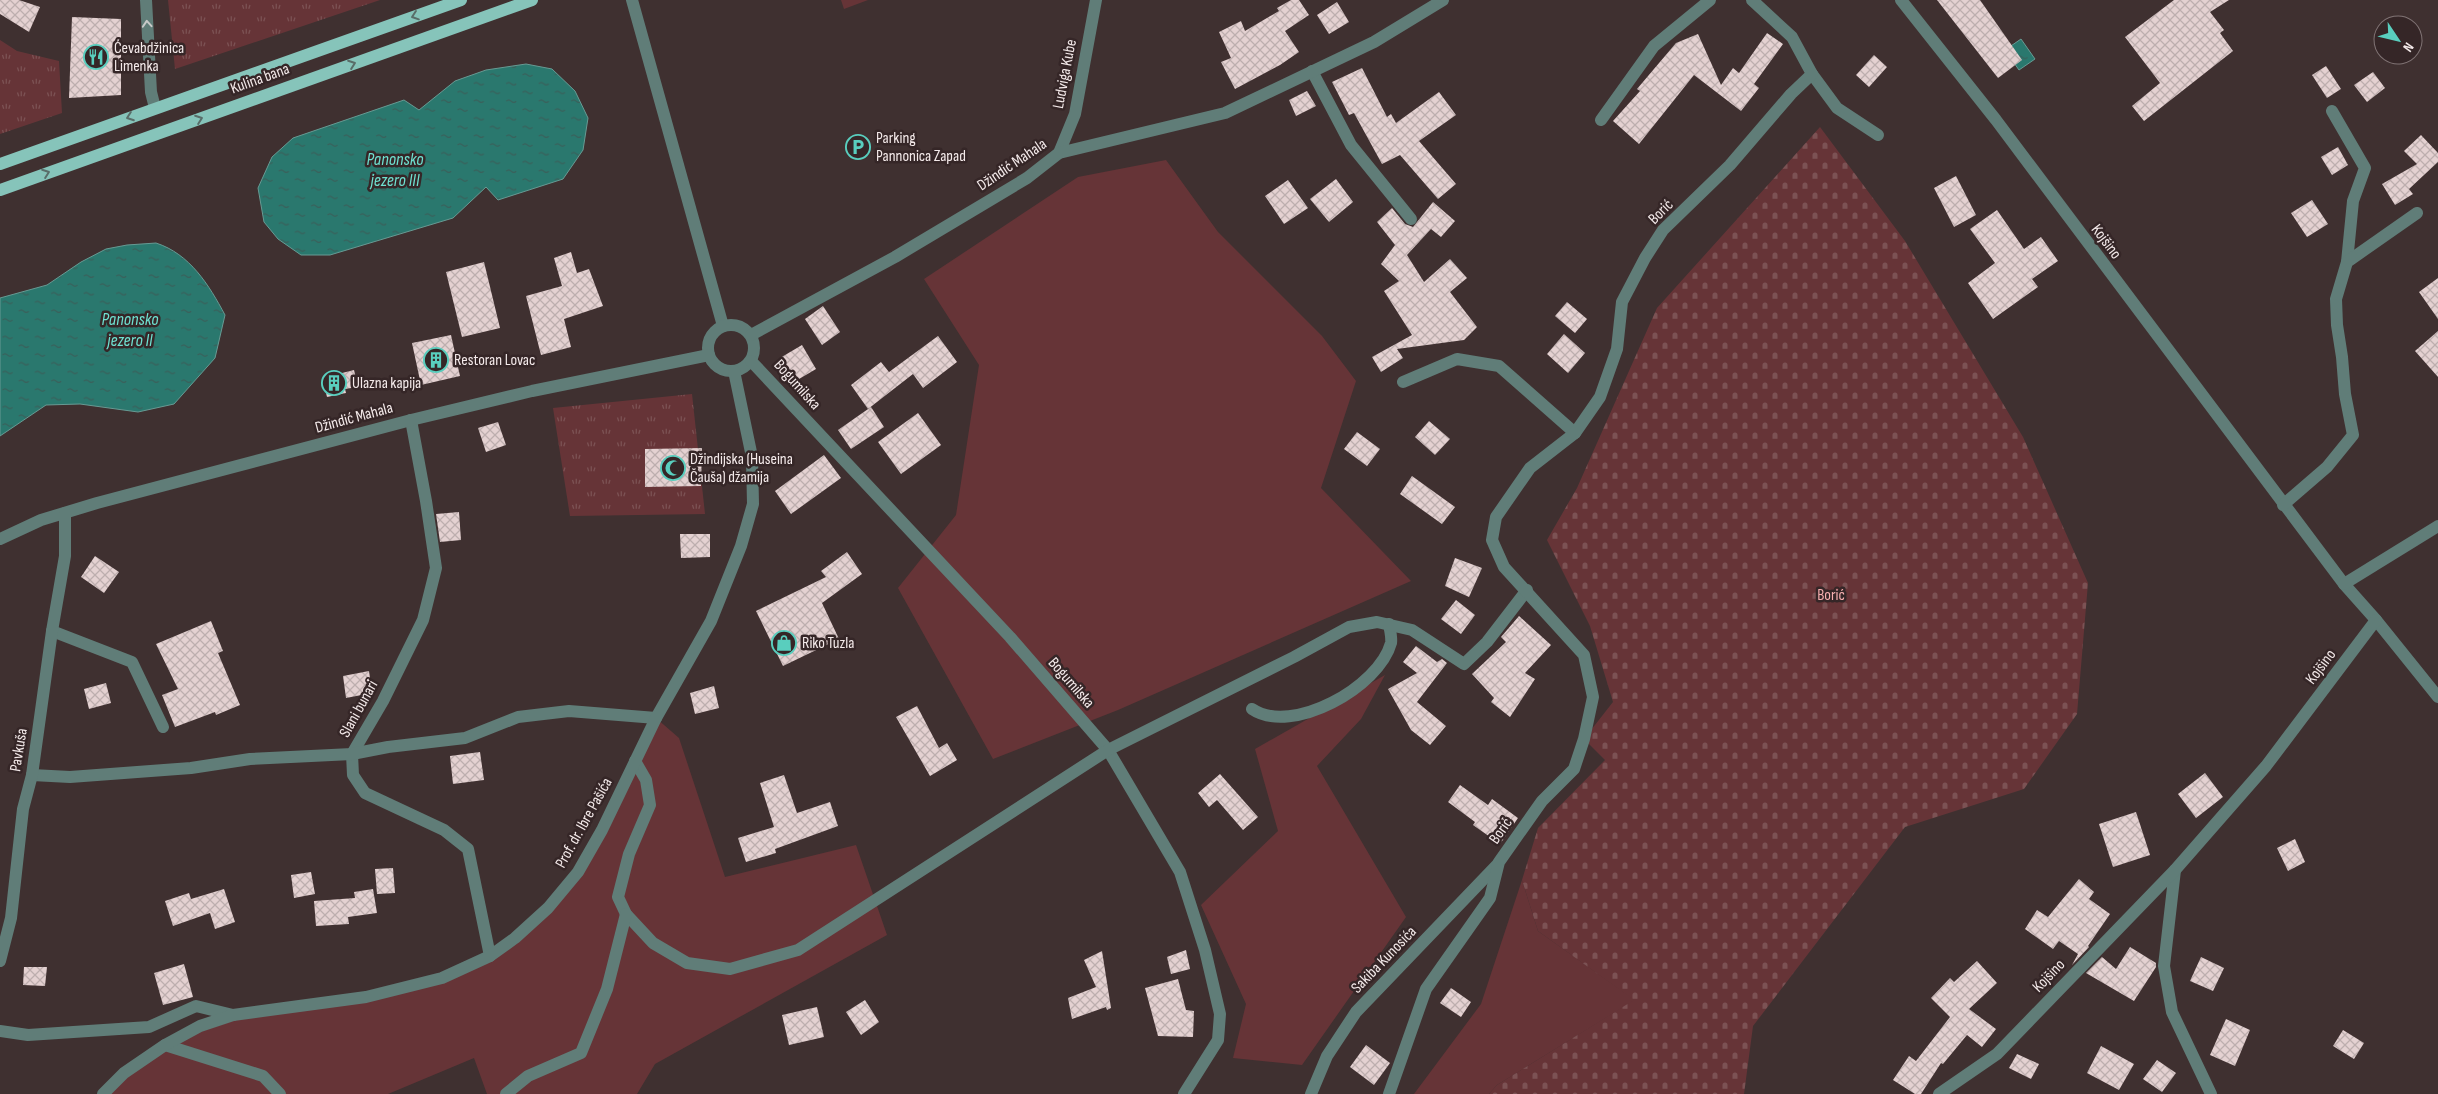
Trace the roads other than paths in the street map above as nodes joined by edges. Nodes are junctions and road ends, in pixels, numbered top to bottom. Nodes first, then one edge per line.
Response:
1 (146, 0) edge
2 (461, 0) edge
3 (532, 0) edge
4 (1096, 0) edge
5 (1443, 0) edge
6 (1710, 0) edge
7 (1752, 0) edge
8 (1901, 0) edge
9 (633, 3) edge
10 (1312, 70) junction
11 (1812, 74) junction
12 (155, 108) junction
13 (2332, 111) dead end
14 (1600, 120) dead end
15 (1878, 135) dead end
16 (1059, 153) junction
17 (0, 164) edge
18 (0, 190) edge
19 (2417, 213) dead end
20 (1411, 219) dead end
21 (2347, 262) junction
22 (723, 326) junction
23 (751, 335) junction
24 (709, 355) junction
25 (751, 360) junction
26 (734, 371) junction
27 (1403, 382) dead end
28 (410, 420) junction
29 (1575, 433) junction
30 (2283, 505) junction
31 (65, 513) junction
32 (2438, 526) edge
33 (0, 539) edge
34 (2344, 584) junction
35 (1526, 590) junction
36 (2376, 620) junction
37 (1389, 624) junction
38 (52, 631) junction
39 (2438, 697) edge
40 (1252, 709) dead end
41 (656, 718) junction
42 (163, 727) dead end
43 (1108, 750) junction
44 (352, 754) junction
45 (635, 761) junction
46 (32, 775) junction
47 (1499, 862) junction
48 (2175, 870) junction
49 (626, 914) junction
50 (490, 956) junction
51 (0, 961) edge
52 (233, 1015) junction
53 (0, 1032) edge
54 (165, 1045) junction
55 (103, 1094) edge
56 (280, 1094) edge
57 (506, 1094) edge
58 (1184, 1094) edge
59 (1311, 1094) edge
60 (1389, 1094) edge
61 (1939, 1094) edge
62 (2211, 1094) edge

12 -> 1 street
2 -> 12 main road, Kulina bana
18 -> 3 main road, Kulina bana
4 - 16 street, Ludviga Kube
5 - 10 street, Džindić Mahala
6 - 14 street
7 - 11 street
8 - 30 street, Kojšino
9 - 22 street
10 - 16 street, Džindić Mahala
10 - 20 street
11 - 15 street
11 - 29 street, Borić
12 -> 17 main road, Kulina bana
13 - 21 street
16 - 23 street, Džindić Mahala
19 - 21 street
21 - 30 street
22 - 23 street
22 - 24 street
23 - 25 street
24 - 26 street
24 - 28 street, Džindić Mahala
25 - 26 street
25 - 43 street, Bogumilska
26 - 41 street, Prof. dr. Ibre Pašića
27 - 29 street
28 - 31 street, Džindić Mahala
28 - 44 street, Slani bunari
29 - 35 street, Borić
30 - 34 street, Kojšino
31 - 33 street, Džindić Mahala
31 - 38 street, Pavkuša
32 - 34 street
34 - 36 street, Kojšino
35 - 37 street
35 - 47 street, Borić
36 - 39 street, Kojšino
36 - 48 street, Kojšino
37 - 40 street
37 - 43 street
38 - 42 street
38 - 46 street, Pavkuša
41 - 44 street
41 - 45 street, Prof. dr. Ibre Pašića
43 - 49 street
43 - 58 street, Bogumilska
44 - 46 street
44 - 50 street, Slani bunari
45 - 49 street
45 - 50 street, Prof. dr. Ibre Pašića
46 - 51 street, Pavkuša
47 - 59 street, Sakiba Kunosića
47 - 60 street, Borić
48 - 61 street, Kojšino
48 - 62 street
49 - 57 street
50 - 52 street, Prof. dr. Ibre Pašića
52 - 53 street
52 - 54 street, Prof. dr. Ibre Pašića
54 - 55 street, Prof. dr. Ibre Pašića
54 - 56 street

